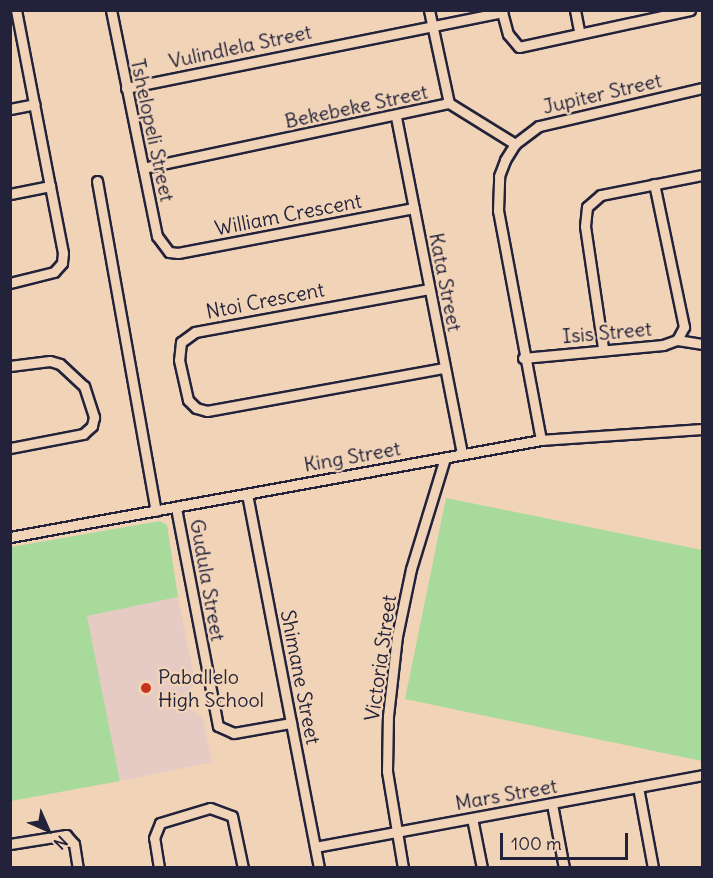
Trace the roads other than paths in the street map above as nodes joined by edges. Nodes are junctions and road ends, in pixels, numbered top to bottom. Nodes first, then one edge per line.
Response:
1 (16, 10) edge
2 (111, 10) edge
3 (429, 10) edge
4 (575, 10) edge
5 (690, 10) edge
6 (502, 11) edge
7 (645, 14) edge
8 (14, 26) edge
9 (432, 26) junction
10 (579, 31) junction
11 (126, 88) junction
12 (702, 88) edge
13 (449, 103) junction
14 (35, 105) junction
15 (10, 110) edge
16 (396, 117) junction
17 (515, 144) junction
18 (143, 168) junction
19 (702, 175) edge
20 (97, 181) dead end
21 (654, 184) junction
22 (50, 186) junction
23 (10, 194) edge
24 (414, 208) junction
25 (169, 252) joint
26 (10, 283) edge
27 (429, 289) junction
28 (677, 340) junction
29 (702, 344) edge
30 (603, 348) junction
31 (524, 358) junction
32 (10, 366) edge
33 (444, 368) junction
34 (702, 429) edge
35 (541, 440) junction
36 (10, 448) edge
37 (462, 454) junction
38 (445, 458) junction
39 (247, 494) junction
40 (176, 508) junction
41 (156, 511) junction
42 (10, 537) edge
43 (291, 723) junction
44 (702, 775) edge
45 (638, 787) junction
46 (552, 804) junction
47 (472, 818) junction
48 (396, 833) junction
49 (10, 844) edge
50 (315, 847) junction
51 (78, 867) edge
52 (159, 867) edge
53 (243, 867) edge
54 (319, 867) edge
55 (403, 867) edge
56 (482, 867) edge
57 (564, 867) edge
58 (653, 867) edge

1 - 8 street
2 - 11 street, Tshelopeli Street
3 - 9 street
4 - 10 street
5 - 7 street, Vulindlela Street
6 - 9 street, Vulindlela Street
6 - 10 street, Vulindlela Street
7 - 10 street, Vulindlela Street
8 - 14 street
9 - 11 street, Vulindlela Street
9 - 13 street
11 - 18 street, Tshelopeli Street
12 - 17 street, Jupiter Street
13 - 16 street, Bekebeke Street
13 - 17 street, Bekebeke Street
14 - 15 street
14 - 22 street
16 - 18 street, Bekebeke Street
16 - 24 street, Kata Street
17 - 31 street
18 - 25 street, Tshelopeli Street
19 - 21 street
20 - 41 street
21 - 28 street, Isis Street
21 - 30 street
22 - 23 street
22 - 26 street
24 - 25 street, William Crescent
24 - 27 street, Kata Street
27 - 33 street, Kata Street
27 - 33 street, Ntoi Crescent
28 - 29 street
28 - 30 street, Isis Street
30 - 31 street, Isis Street
31 - 35 street
32 - 36 street
33 - 37 street, Kata Street
34 - 35 street, King Street
35 - 37 street, King Street
37 - 38 street, King Street
38 - 39 street, King Street
38 - 48 street, Victoria Street
39 - 40 street, King Street
39 - 43 street, Shimane Street
40 - 41 street, King Street
40 - 43 street, Gudula Street
41 - 42 street, King Street
43 - 50 street, Shimane Street
44 - 45 street, Mars Street
45 - 46 street, Mars Street
45 - 58 street
46 - 47 street, Mars Street
46 - 57 street
47 - 48 street, Mars Street
47 - 56 street
48 - 50 street, Mars Street
48 - 55 street, Victoria Street
49 - 51 street
50 - 54 street, Shimane Street
52 - 53 street

